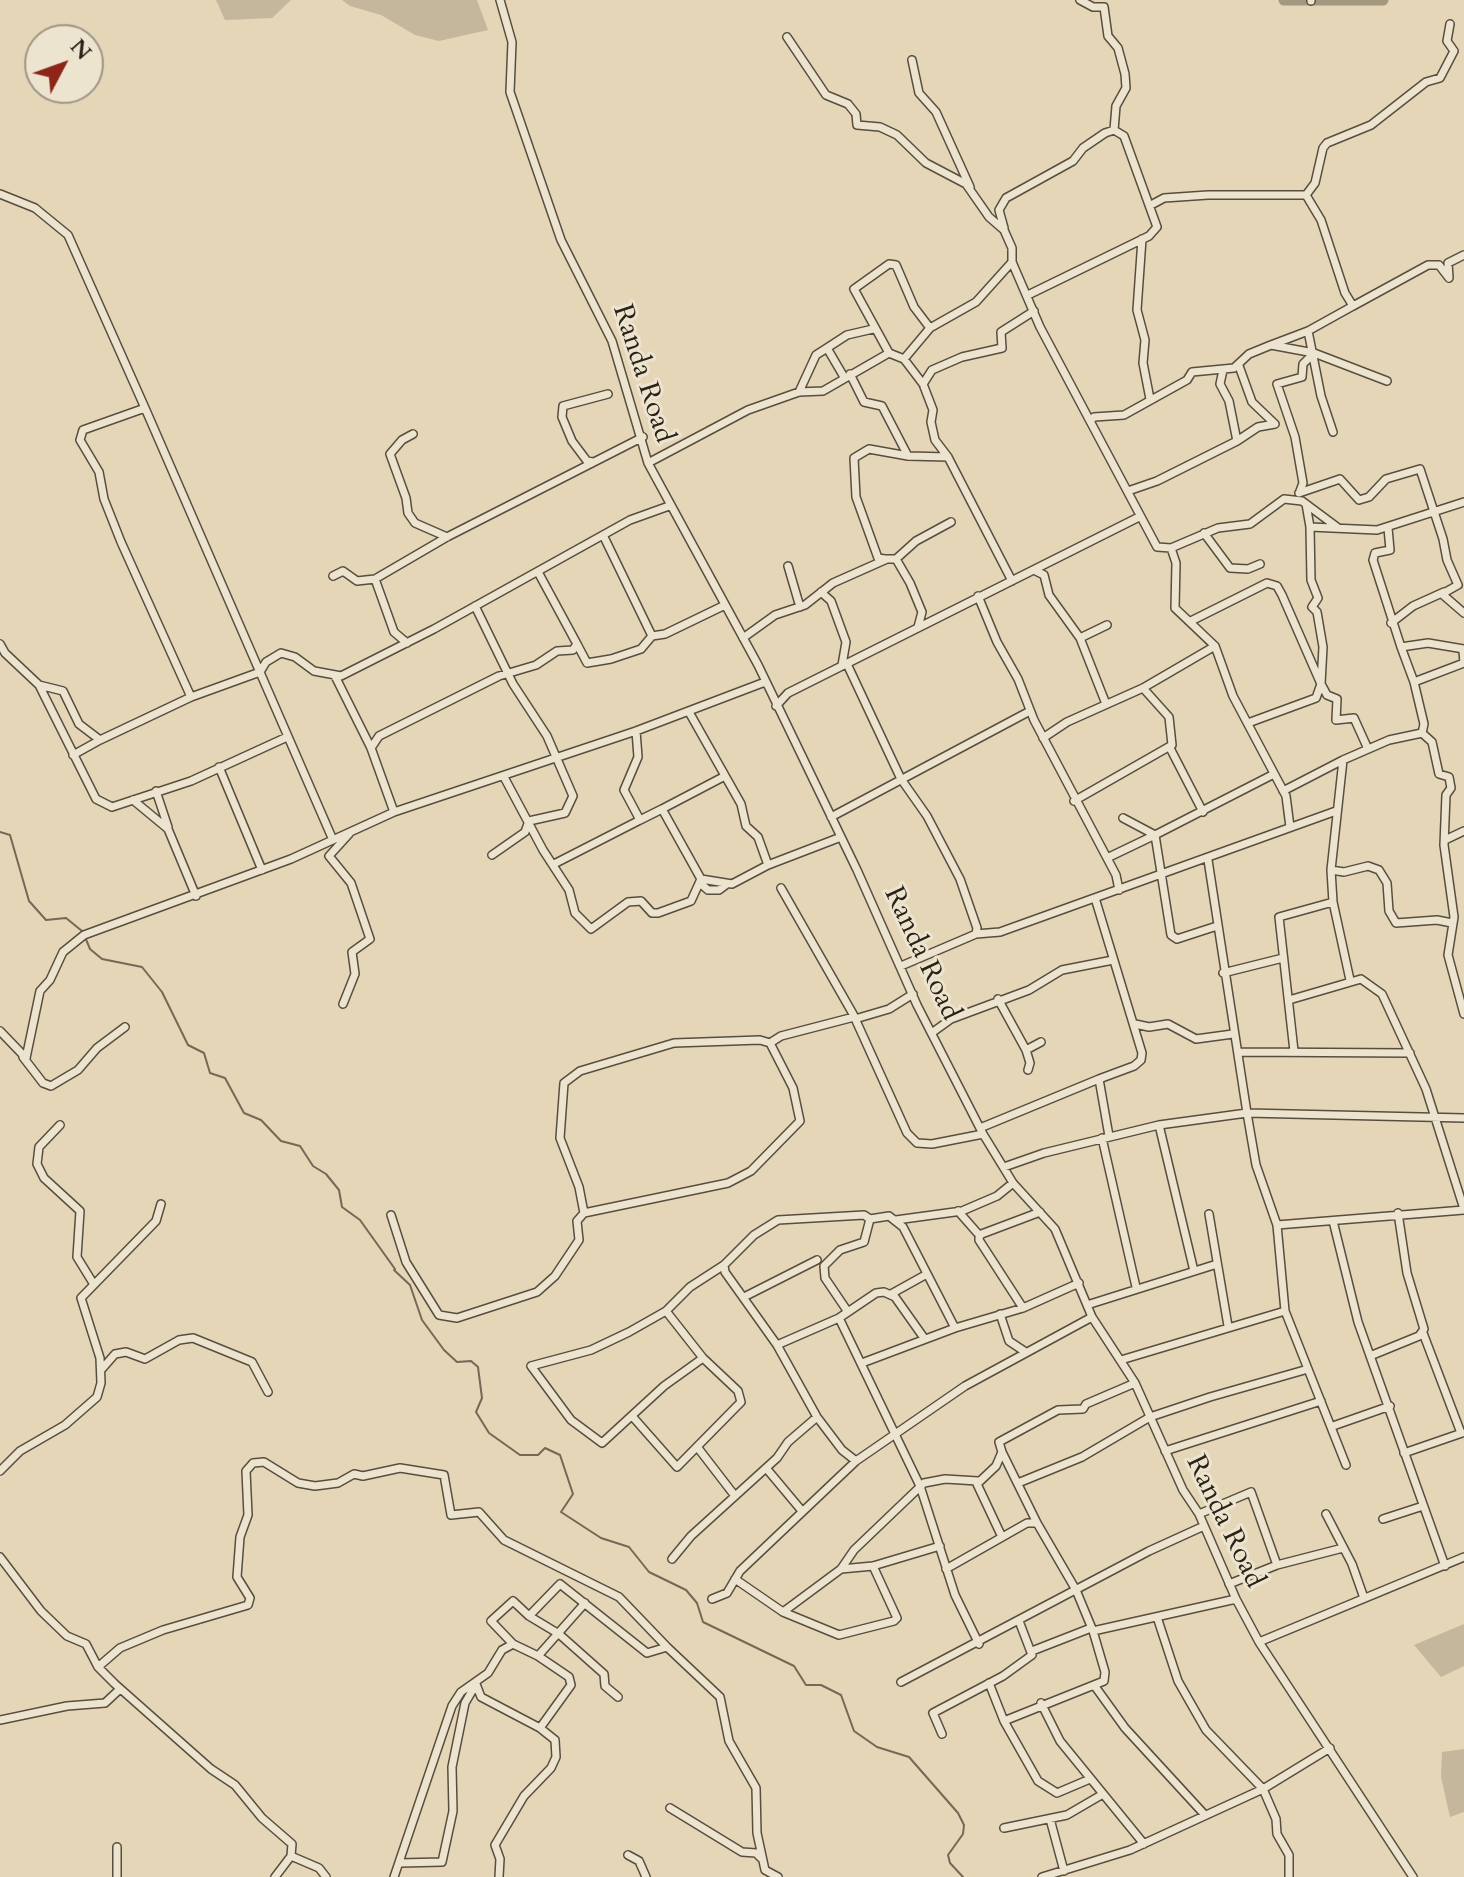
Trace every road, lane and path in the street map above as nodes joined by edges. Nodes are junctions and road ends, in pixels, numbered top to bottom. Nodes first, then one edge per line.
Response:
1 (500, 0) edge
2 (1080, 0) edge
3 (1450, 24) dead end
4 (787, 37) dead end
5 (912, 60) dead end
6 (1114, 130) junction
7 (971, 189) junction
8 (0, 194) edge
9 (1306, 195) junction
10 (1151, 205) junction
11 (1004, 230) junction
12 (1142, 239) junction
13 (1464, 255) edge
14 (1012, 262) junction
15 (1028, 295) junction
16 (1353, 306) junction
17 (1034, 311) junction
18 (930, 328) junction
19 (873, 329) junction
20 (1308, 331) junction
21 (1271, 345) junction
22 (827, 348) junction
23 (889, 353) junction
24 (1314, 353) junction
25 (904, 359) junction
26 (1239, 366) junction
27 (1223, 370) junction
28 (847, 376) junction
29 (1387, 381) dead end
30 (923, 384) junction
31 (799, 392) junction
32 (608, 394) dead end
33 (1150, 399) junction
34 (145, 408) junction
35 (1090, 421) junction
36 (1333, 432) dead end
37 (413, 434) dead end
38 (643, 437) junction
39 (1237, 441) junction
40 (908, 456) junction
41 (948, 457) junction
42 (595, 462) junction
43 (648, 463) junction
44 (1128, 491) junction
45 (1297, 495) junction
46 (1464, 502) edge
47 (1306, 504) junction
48 (669, 506) junction
49 (1433, 514) junction
50 (1139, 517) junction
51 (951, 522) dead end
52 (1310, 527) junction
53 (1337, 527) junction
54 (1388, 528) junction
55 (1204, 533) junction
56 (447, 537) junction
57 (604, 537) junction
58 (1171, 548) junction
59 (891, 559) junction
60 (1260, 564) dead end
61 (788, 566) dead end
62 (1034, 570) junction
63 (538, 572) junction
64 (333, 576) dead end
65 (375, 579) junction
66 (1012, 581) junction
67 (1458, 585) junction
68 (821, 592) junction
69 (978, 596) junction
70 (475, 606) junction
71 (723, 606) junction
72 (800, 607) junction
73 (1464, 613) edge
74 (1191, 621) junction
75 (1391, 623) junction
76 (1107, 625) dead end
77 (918, 627) junction
78 (652, 636) junction
79 (743, 638) junction
80 (1080, 638) junction
81 (407, 643) junction
82 (0, 644) edge
83 (577, 644) junction
84 (1215, 646) junction
85 (1401, 647) junction
86 (1464, 650) edge
87 (845, 665) junction
88 (260, 672) junction
89 (508, 673) junction
90 (335, 676) junction
91 (765, 682) junction
92 (1414, 682) junction
93 (1321, 684) junction
94 (39, 685) junction
95 (1143, 688) junction
96 (191, 697) junction
97 (1106, 704) junction
98 (776, 706) junction
99 (1030, 711) junction
100 (689, 712) junction
101 (1248, 723) junction
102 (636, 731) junction
103 (1422, 733) junction
104 (287, 737) junction
105 (1043, 738) junction
106 (100, 740) junction
107 (371, 748) junction
108 (1170, 748) junction
109 (1368, 749) junction
110 (73, 755) junction
111 (556, 759) junction
112 (1343, 760) junction
113 (219, 767) junction
114 (1274, 774) junction
115 (725, 776) junction
116 (504, 777) junction
117 (901, 779) junction
118 (156, 791) junction
119 (1283, 791) junction
120 (133, 800) junction
121 (1074, 801) junction
122 (662, 809) junction
123 (1336, 811) junction
124 (394, 812) junction
125 (1203, 812) junction
126 (831, 817) junction
127 (1123, 818) dead end
128 (640, 820) junction
129 (529, 821) junction
130 (1290, 827) junction
131 (168, 829) junction
132 (1464, 831) edge
133 (350, 832) junction
134 (1155, 835) junction
135 (841, 837) junction
136 (333, 840) junction
137 (1445, 840) junction
138 (492, 855) dead end
139 (1107, 858) junction
140 (1208, 860) junction
141 (554, 864) junction
142 (768, 865) junction
143 (262, 870) junction
144 (1331, 870) junction
145 (1163, 874) junction
146 (701, 881) junction
147 (781, 888) dead end
148 (1119, 890) junction
149 (196, 896) junction
150 (1095, 898) junction
151 (1333, 902) junction
152 (1464, 914) edge
153 (1453, 920) junction
154 (1217, 926) junction
155 (976, 934) junction
156 (1283, 958) junction
157 (1113, 960) junction
158 (901, 966) junction
159 (1223, 973) junction
160 (1350, 980) junction
161 (913, 994) junction
162 (1462, 995) edge
163 (998, 999) junction
164 (1289, 1000) junction
165 (343, 1004) dead end
166 (1464, 1014) edge
167 (854, 1018) junction
168 (1135, 1024) junction
169 (125, 1027) dead end
170 (0, 1031) edge
171 (933, 1032) junction
172 (1233, 1034) junction
173 (1041, 1042) dead end
174 (770, 1043) junction
175 (1026, 1050) junction
176 (1294, 1051) junction
177 (1238, 1052) junction
178 (1410, 1053) junction
179 (26, 1058) junction
180 (1028, 1070) dead end
181 (1099, 1079) junction
182 (1247, 1113) junction
183 (1435, 1118) junction
184 (1464, 1118) edge
185 (60, 1125) dead end
186 (1159, 1125) junction
187 (982, 1131) junction
188 (1105, 1137) junction
189 (1004, 1167) junction
190 (1013, 1183) junction
191 (161, 1204) dead end
192 (1464, 1210) edge
193 (958, 1211) junction
194 (1040, 1212) junction
195 (584, 1213) junction
196 (1398, 1213) junction
197 (1209, 1214) dead end
198 (391, 1215) dead end
199 (870, 1219) junction
200 (896, 1220) junction
201 (1333, 1221) junction
202 (1277, 1225) junction
203 (980, 1236) junction
204 (817, 1260) dead end
205 (1217, 1264) junction
206 (724, 1265) junction
207 (1194, 1271) junction
208 (927, 1274) junction
209 (93, 1283) junction
210 (1079, 1283) junction
211 (1136, 1287) junction
212 (891, 1294) junction
213 (744, 1297) junction
214 (1087, 1305) junction
215 (1023, 1308) junction
216 (666, 1311) junction
217 (1285, 1311) junction
218 (848, 1312) junction
219 (1000, 1314) junction
220 (1092, 1317) junction
221 (839, 1318) junction
222 (1228, 1326) junction
223 (955, 1328) junction
224 (1423, 1333) junction
225 (924, 1338) junction
226 (777, 1345) junction
227 (1024, 1351) junction
228 (1370, 1356) junction
229 (703, 1358) junction
230 (1121, 1360) junction
231 (862, 1363) junction
232 (1308, 1369) junction
233 (101, 1370) junction
234 (1135, 1383) junction
235 (268, 1392) dead end
236 (1321, 1401) junction
237 (1390, 1406) junction
238 (632, 1416) junction
239 (817, 1417) junction
240 (1150, 1417) junction
241 (1333, 1426) junction
242 (1463, 1433) edge
243 (895, 1434) junction
244 (698, 1448) junction
245 (1165, 1451) junction
246 (1002, 1452) junction
247 (1404, 1453) junction
248 (856, 1461) junction
249 (1346, 1465) dead end
250 (766, 1468) junction
251 (0, 1471) edge
252 (978, 1481) junction
253 (1018, 1483) junction
254 (920, 1486) junction
255 (735, 1496) junction
256 (1423, 1506) junction
257 (802, 1511) junction
258 (1199, 1514) junction
259 (1326, 1514) dead end
260 (1383, 1519) dead end
261 (1037, 1523) junction
262 (1204, 1526) junction
263 (1002, 1537) junction
264 (940, 1546) junction
265 (1343, 1548) junction
266 (0, 1557) edge
267 (1464, 1557) edge
268 (672, 1559) dead end
269 (1277, 1565) junction
270 (873, 1566) junction
271 (1445, 1566) junction
272 (841, 1569) junction
273 (946, 1569) junction
274 (735, 1579) junction
275 (1229, 1584) junction
276 (1076, 1590) junction
277 (1364, 1598) junction
278 (712, 1599) dead end
279 (1236, 1599) junction
280 (585, 1603) junction
281 (783, 1612) junction
282 (529, 1616) junction
283 (1157, 1617) junction
284 (1019, 1621) junction
285 (1092, 1630) junction
286 (559, 1634) junction
287 (1259, 1642) junction
288 (513, 1644) junction
289 (979, 1644) junction
290 (667, 1647) junction
291 (1032, 1651) junction
292 (538, 1656) junction
293 (98, 1667) junction
294 (901, 1682) dead end
295 (989, 1683) junction
296 (476, 1684) junction
297 (1094, 1685) junction
298 (120, 1689) junction
299 (618, 1697) dead end
300 (1041, 1703) junction
301 (0, 1720) edge
302 (1004, 1721) junction
303 (540, 1728) junction
304 (942, 1734) dead end
305 (1330, 1748) junction
306 (1090, 1779) junction
307 (1263, 1789) junction
308 (1103, 1794) junction
309 (670, 1808) dead end
310 (1204, 1814) junction
311 (1050, 1819) junction
312 (1004, 1828) dead end
313 (1144, 1844) junction
314 (117, 1847) dead end
315 (628, 1855) dead end
316 (291, 1856) junction
317 (400, 1863) junction
318 (764, 1863) junction
319 (1064, 1871) junction
320 (1410, 1876) edge
321 (117, 1877) edge
322 (275, 1877) edge
323 (326, 1877) edge
324 (394, 1877) edge
325 (499, 1877) edge
326 (646, 1877) edge
327 (778, 1877) edge
328 (1042, 1877) edge
329 (1289, 1877) edge

1 - 38 street, Randa Road
2 - 6 street
3 - 9 street
4 - 7 street
5 - 7 street
6 - 10 street
6 - 11 street
7 - 11 street
8 - 34 street
9 - 10 street
9 - 16 street
10 - 12 street
11 - 14 street
12 - 15 street
12 - 33 street
13 - 16 street
14 - 15 street
14 - 18 street
15 - 17 street
16 - 20 street
17 - 30 street
17 - 35 street
18 - 19 street
18 - 25 street
19 - 22 street
19 - 23 street
20 - 21 street
20 - 24 street
21 - 24 street
21 - 26 street
22 - 28 street
22 - 31 street
23 - 25 street
23 - 28 street
24 - 29 street
24 - 36 street
24 - 45 street
25 - 30 street
26 - 27 street
26 - 39 street
27 - 33 street
27 - 39 street
28 - 31 street
28 - 40 street
30 - 41 street
31 - 43 street
32 - 42 street
33 - 35 street
34 - 88 street
34 - 96 street
35 - 44 street
37 - 56 street
38 - 42 street
38 - 43 street, Randa Road
39 - 44 street
40 - 41 street
40 - 59 street
41 - 66 street
42 - 56 street
43 - 48 street, Randa Road
44 - 50 street
45 - 47 street
45 - 49 street
45 - 55 street
46 - 49 street
47 - 52 street
47 - 53 street
48 - 57 street
48 - 71 street, Randa Road
49 - 54 street
49 - 67 street
50 - 58 street
50 - 62 street
51 - 59 street
52 - 53 street
52 - 93 street
53 - 54 street
54 - 75 street
55 - 58 street
55 - 60 street
56 - 65 street
57 - 63 street
57 - 78 street
58 - 74 street
59 - 68 street
59 - 77 street
61 - 72 street
62 - 66 street
62 - 80 street
63 - 70 street
63 - 83 street
64 - 65 street
65 - 81 street
66 - 69 street
67 - 73 street
67 - 75 street
68 - 72 street
68 - 87 street
69 - 77 street
69 - 99 street
70 - 81 street
70 - 89 street
71 - 78 street
71 - 79 street, Randa Road
72 - 79 street
74 - 84 street
74 - 93 street
75 - 85 street
76 - 80 street
77 - 87 street
78 - 83 street
79 - 91 street, Randa Road
80 - 97 street
81 - 90 street
82 - 94 street
83 - 89 street
84 - 95 street
84 - 101 street
85 - 86 street
85 - 92 street
86 - 92 street
87 - 98 street
87 - 117 street
88 - 90 street
88 - 96 street
88 - 104 street
89 - 107 street
89 - 111 street
90 - 107 street
91 - 98 street, Randa Road
91 - 100 street
92 - 103 street
93 - 101 street
93 - 109 street
94 - 106 street
94 - 110 street
95 - 97 street
95 - 108 street
96 - 106 street
97 - 105 street
98 - 126 street, Randa Road
99 - 105 street
99 - 117 street
100 - 102 street
100 - 115 street
101 - 114 street
102 - 111 street
102 - 128 street
103 - 109 street
103 - 137 street
104 - 113 street
104 - 136 street
105 - 121 street
106 - 110 street
107 - 124 street
108 - 121 street
108 - 125 street
109 - 112 street
110 - 120 street
111 - 116 street
111 - 129 street
112 - 119 street
112 - 123 street
113 - 118 street
113 - 143 street
114 - 119 street
114 - 125 street
115 - 122 street
115 - 142 street
116 - 124 street
116 - 129 street
117 - 126 street
117 - 155 street
118 - 120 street
118 - 131 street
119 - 130 street
120 - 131 street
121 - 139 street
122 - 128 street
122 - 146 street
123 - 130 street
123 - 144 street
124 - 133 street
125 - 134 street
126 - 135 street, Randa Road
127 - 134 street
128 - 141 street
129 - 138 street
129 - 141 street
130 - 140 street
131 - 149 street
132 - 137 street
133 - 136 street
133 - 165 street
134 - 139 street
134 - 145 street
135 - 142 street
135 - 158 street, Randa Road
136 - 143 street
137 - 153 street
139 - 148 street
140 - 145 street
140 - 154 street
141 - 146 street
142 - 146 street
143 - 149 street
144 - 151 street
144 - 153 street
145 - 148 street
145 - 154 street
147 - 167 street
148 - 150 street
149 - 179 street
150 - 155 street
150 - 157 street
151 - 156 street
151 - 160 street
152 - 153 street
153 - 162 street
154 - 159 street
155 - 158 street
156 - 159 street
156 - 164 street
157 - 163 street
157 - 168 street
158 - 161 street, Randa Road
159 - 172 street
160 - 164 street
160 - 178 street
161 - 167 street
161 - 171 street, Randa Road
162 - 166 street
163 - 171 street
163 - 175 street
164 - 176 street
167 - 174 street
167 - 187 street
168 - 172 street
168 - 181 street
169 - 179 street
170 - 179 street
171 - 187 street, Randa Road
172 - 177 street
173 - 175 street
174 - 195 street
174 - 195 street
175 - 180 street
176 - 177 street
176 - 178 street
177 - 182 street
178 - 183 street
181 - 187 street
181 - 188 street
182 - 183 street
182 - 186 street
182 - 202 street
183 - 184 street
183 - 192 street
185 - 209 street
186 - 188 street
186 - 207 street
187 - 189 street, Randa Road
188 - 189 street
188 - 211 street
189 - 190 street, Randa Road
190 - 193 street
190 - 194 street, Randa Road
191 - 209 street
192 - 196 street
193 - 200 street
193 - 203 street
194 - 203 street
194 - 210 street, Randa Road
195 - 198 street
196 - 201 street
196 - 224 street
197 - 205 street
199 - 200 street
199 - 206 street
199 - 218 street
200 - 208 street
201 - 202 street
201 - 228 street
202 - 217 street
203 - 215 street
204 - 213 street
205 - 207 street
205 - 222 street
206 - 213 street
206 - 216 street
207 - 211 street
208 - 212 street
208 - 223 street
209 - 233 street
210 - 214 street, Randa Road
210 - 215 street
211 - 214 street
212 - 218 street
212 - 225 street
213 - 226 street
214 - 220 street, Randa Road
215 - 219 street
216 - 229 street
216 - 238 street
217 - 222 street
217 - 232 street
218 - 221 street
219 - 223 street
219 - 227 street
220 - 227 street
220 - 230 street, Randa Road
221 - 226 street
221 - 231 street
222 - 230 street
223 - 225 street
224 - 228 street
224 - 242 street
225 - 231 street
226 - 239 street
227 - 243 street
228 - 237 street
229 - 238 street
229 - 244 street
230 - 234 street, Randa Road
231 - 243 street
232 - 236 street
232 - 240 street
233 - 235 street
233 - 251 street
234 - 240 street, Randa Road
234 - 246 street
236 - 241 street
236 - 245 street
237 - 241 street
237 - 247 street
238 - 244 street
239 - 248 street
239 - 250 street
240 - 245 street, Randa Road
240 - 253 street
241 - 249 street
242 - 247 street
243 - 248 street
243 - 254 street
244 - 255 street
245 - 258 street, Randa Road
246 - 252 street
246 - 253 street
247 - 256 street
248 - 257 street
250 - 255 street
250 - 257 street
252 - 254 street
252 - 263 street
253 - 261 street
254 - 264 street
254 - 272 street
255 - 268 street
256 - 260 street
256 - 271 street
257 - 274 street
258 - 262 street, Randa Road
258 - 269 street
259 - 265 street
261 - 263 street
261 - 276 street
262 - 275 street, Randa Road
262 - 276 street
263 - 273 street
264 - 270 street
264 - 273 street
265 - 269 street
265 - 277 street
266 - 293 street
267 - 271 street
269 - 275 street
270 - 272 street
270 - 281 street
271 - 277 street
272 - 281 street
273 - 289 street
274 - 278 street
274 - 281 street
275 - 279 street, Randa Road
276 - 284 street
276 - 285 street
277 - 287 street
279 - 283 street
279 - 287 street, Randa Road
280 - 282 street
280 - 286 street
280 - 290 street
282 - 286 street
282 - 288 street
283 - 285 street
283 - 307 street
284 - 289 street
284 - 291 street
285 - 291 street
285 - 297 street
286 - 292 street
286 - 299 street
287 - 305 street, Randa Road
288 - 292 street
288 - 296 street
289 - 294 street
290 - 293 street
290 - 318 street
291 - 295 street
292 - 303 street
293 - 298 street
295 - 302 street
295 - 304 street
296 - 303 street
296 - 317 street
296 - 317 street
297 - 300 street
297 - 310 street
298 - 301 street
298 - 316 street
300 - 302 street
300 - 306 street
302 - 306 street
303 - 325 street
305 - 307 street
305 - 320 street, Randa Road
306 - 308 street
307 - 310 street
307 - 329 street
308 - 311 street
308 - 313 street
309 - 318 street
310 - 313 street
311 - 312 street
311 - 319 street
313 - 319 street
314 - 321 street
315 - 326 street
316 - 322 street
316 - 323 street
317 - 324 street
318 - 327 street
319 - 328 street

